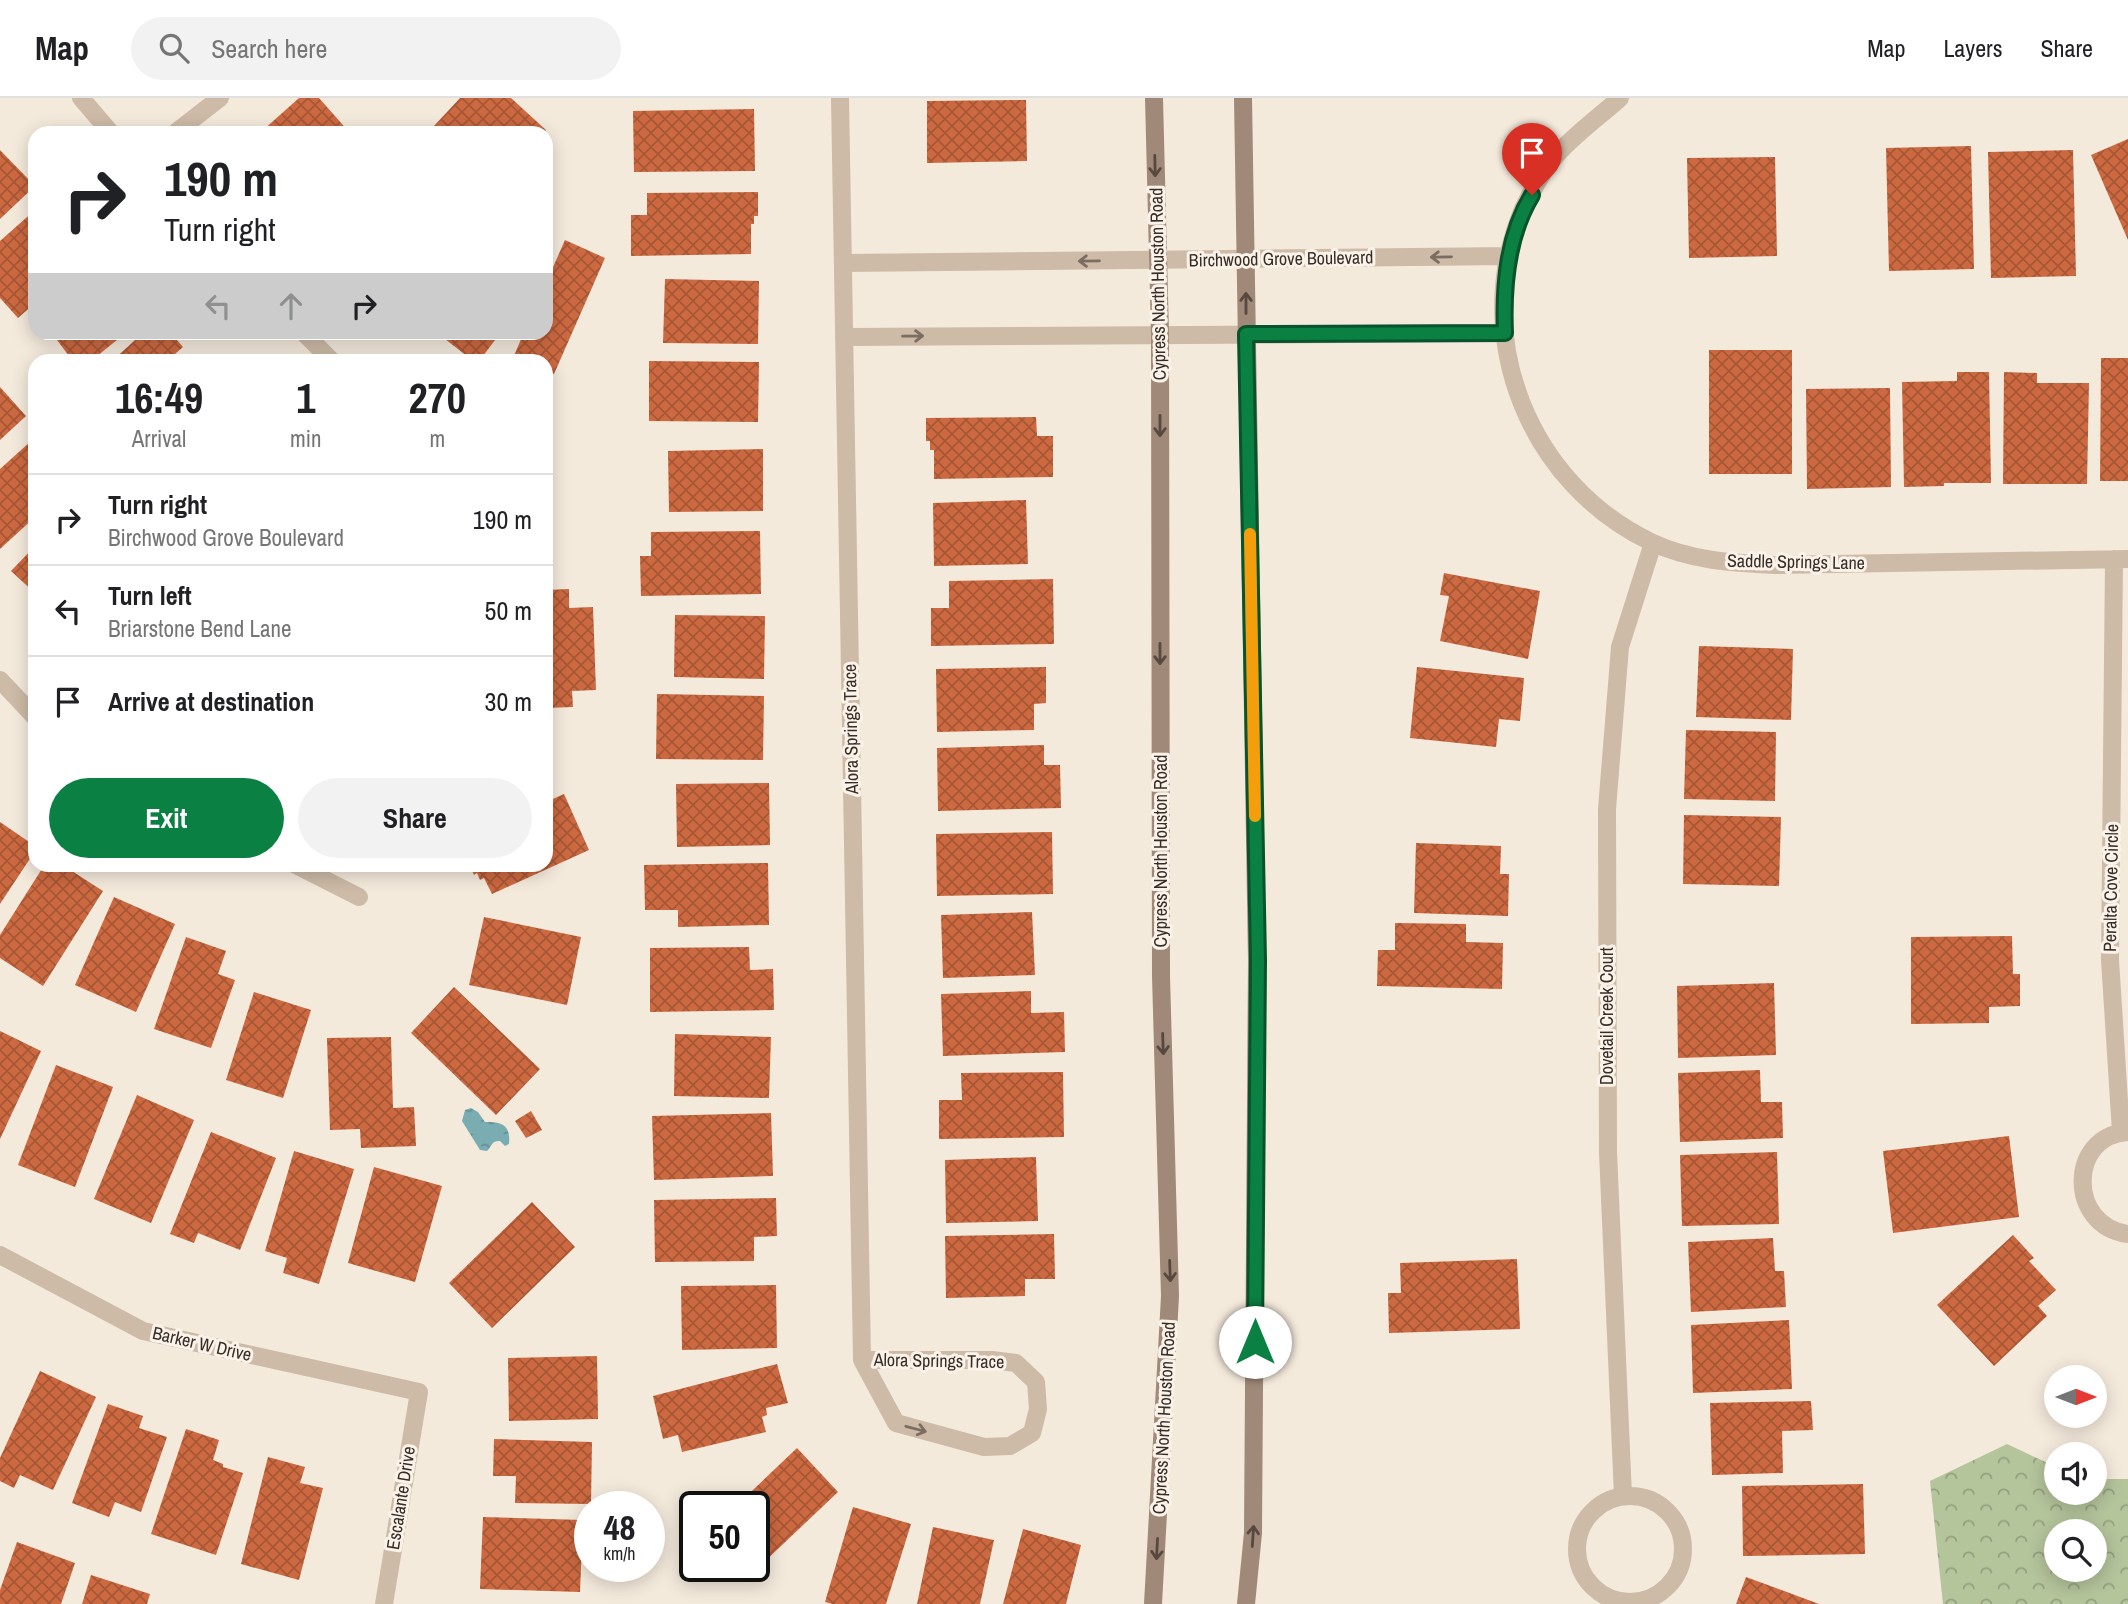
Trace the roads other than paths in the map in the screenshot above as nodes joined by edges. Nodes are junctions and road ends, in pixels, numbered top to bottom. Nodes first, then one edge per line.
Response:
1 (81, 98) edge
2 (220, 98) edge
3 (840, 98) edge
4 (1154, 98) edge
5 (1243, 98) edge
6 (1620, 98) edge
7 (105, 126) edge
8 (183, 126) edge
9 (1509, 256) junction
10 (1246, 259) junction
11 (1157, 260) junction
12 (843, 263) junction
13 (1505, 333) junction
14 (1160, 334) junction
15 (1246, 334) junction
16 (844, 337) junction
17 (311, 340) edge
18 (325, 354) edge
19 (1653, 542) junction
20 (2121, 559) edge
21 (0, 680) edge
22 (28, 710) edge
23 (310, 872) edge
24 (359, 897) dead end
25 (2125, 1132) edge
26 (2128, 1234) edge
27 (0, 1255) edge
28 (862, 1360) junction
29 (419, 1392) joint
30 (1623, 1496) junction
31 (384, 1604) edge
32 (1153, 1604) edge
33 (1246, 1604) edge

1 - 7 street
2 - 8 street
3 - 12 street, Alora Springs Trace
4 -> 11 main road, Cypress North Houston Road
5 - 10 main road
6 - 9 street, Saddle Springs Lane
9 -> 10 street, Birchwood Grove Boulevard
9 - 13 street, Saddle Springs Lane
10 - 11 street, Birchwood Grove Boulevard
15 -> 10 main road
11 -> 12 street, Birchwood Grove Boulevard
11 - 14 main road, Cypress North Houston Road
12 - 16 street, Alora Springs Trace
13 - 15 street
13 - 19 street, Saddle Springs Lane
14 - 15 street
16 -> 14 street
14 -> 32 main road, Cypress North Houston Road
33 -> 15 main road
16 - 28 street, Alora Springs Trace
17 - 18 street
19 - 20 street, Saddle Springs Lane
19 - 30 street, Dovetail Creek Court
20 - 25 street, Peralta Cove Circle
21 - 22 street
23 - 24 street
25 - 26 street, Peralta Cove Circle
27 - 29 street, Barker W Drive
28 -> 28 street, Alora Springs Trace
29 - 31 street, Escalante Drive
30 - 30 street

